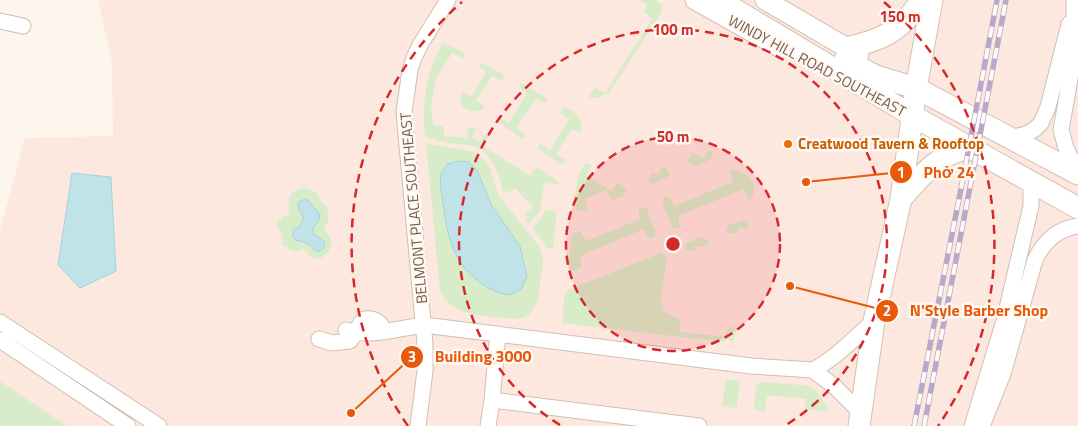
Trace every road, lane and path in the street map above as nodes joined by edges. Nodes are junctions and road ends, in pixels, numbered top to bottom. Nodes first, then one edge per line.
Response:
1 (448, 0) edge
2 (696, 0) edge
3 (719, 0) edge
4 (742, 0) edge
5 (765, 0) edge
6 (921, 0) edge
7 (932, 0) edge
8 (1074, 6) edge
9 (0, 21) edge
10 (23, 26) dead end
11 (846, 48) junction
12 (916, 88) junction
13 (913, 116) junction
14 (1009, 138) junction
15 (970, 148) junction
16 (1078, 173) edge
17 (1026, 179) junction
18 (901, 199) junction
19 (1078, 208) edge
20 (1078, 226) edge
21 (874, 321) junction
22 (0, 322) edge
23 (424, 325) junction
24 (498, 334) junction
25 (319, 339) dead end
26 (0, 340) edge
27 (812, 370) junction
28 (492, 400) junction
29 (585, 419) edge
30 (860, 420) edge
31 (678, 425) edge
32 (128, 426) edge
33 (159, 426) edge
34 (418, 426) edge
35 (488, 426) edge
36 (699, 426) edge
37 (972, 426) edge
38 (982, 426) edge

1 - 23 street, BELMONT PLACE SOUTHEAST
2 - 13 street, WINDY HILL ROAD SOUTHEAST
3 - 13 main road, WINDY HILL ROAD SOUTHEAST
4 - 12 main road, WINDY HILL ROAD SOUTHEAST
5 - 11 street, WINDY HILL ROAD SOUTHEAST
6 - 11 main road
7 - 12 main road
8 - 14 street
8 - 16 street
9 - 10 street
11 - 12 street, WINDY HILL ROAD SOUTHEAST
12 - 13 main road
12 - 14 main road, WINDY HILL ROAD SOUTHEAST
13 - 15 main road, WINDY HILL ROAD SOUTHEAST
13 - 18 main road
14 - 16 main road, WINDY HILL ROAD SOUTHEAST
15 - 17 main road, WINDY HILL ROAD SOUTHEAST
15 - 18 main road
17 - 19 main road, WINDY HILL ROAD SOUTHEAST
17 - 37 street
18 - 21 main road
20 - 38 street
21 - 27 street
21 - 30 main road
22 - 33 street
23 - 24 street
23 - 25 street
23 - 34 street, BELMONT PLACE SOUTHEAST
24 - 27 street
24 - 28 street
26 - 32 street
27 - 30 street
28 - 29 street
28 - 35 street
29 - 31 street
31 - 36 street

